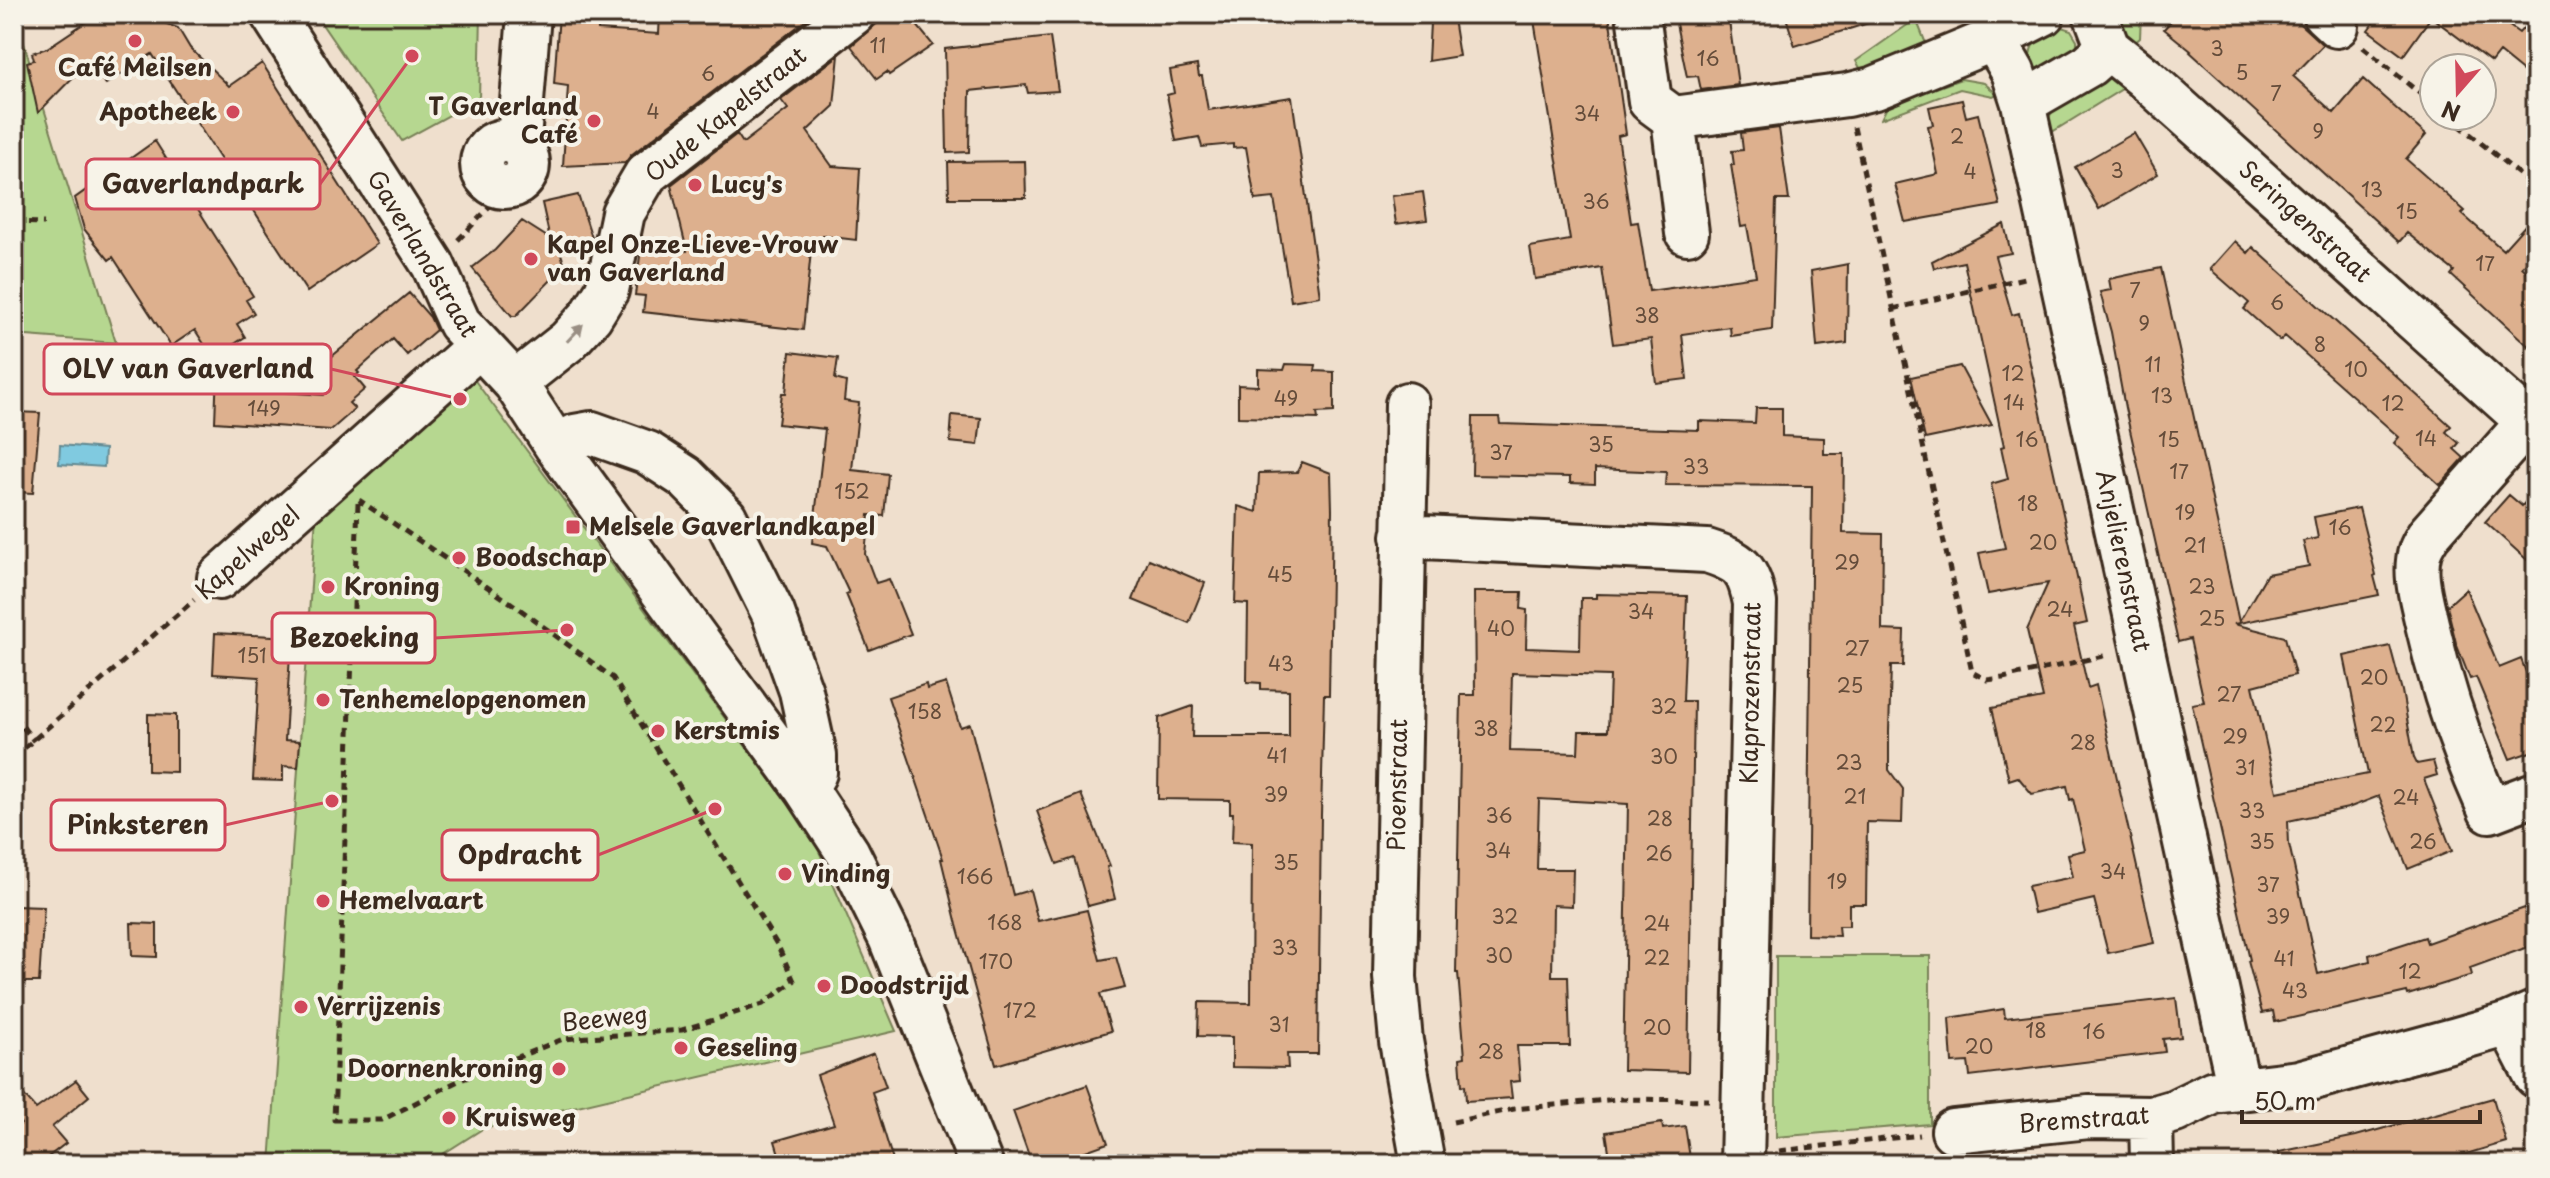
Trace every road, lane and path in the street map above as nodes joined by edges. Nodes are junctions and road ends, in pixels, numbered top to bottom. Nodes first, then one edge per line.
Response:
1 (272, 14) edge
2 (529, 14) edge
3 (853, 14) edge
4 (1638, 14) edge
5 (2043, 14) edge
6 (2330, 20) edge
7 (2102, 31) edge
8 (1994, 39) junction
9 (2418, 92) edge
10 (1847, 95) junction
11 (2023, 103) junction
12 (1673, 118) junction
13 (2468, 132) edge
14 (2536, 188) edge
15 (507, 189) joint
16 (14, 222) edge
17 (44, 223) dead end
18 (1687, 233) dead end
19 (433, 265) junction
20 (2059, 269) junction
21 (1893, 309) junction
22 (479, 346) junction
23 (515, 383) junction
24 (1407, 404) dead end
25 (2532, 426) edge
26 (556, 446) junction
27 (352, 482) junction
28 (1403, 536) junction
29 (219, 578) joint
30 (2142, 648) junction
31 (14, 716) edge
32 (34, 741) junction
33 (14, 757) edge
34 (806, 789) junction
35 (2532, 795) dead end
36 (2522, 1018) edge
37 (2536, 1076) edge
38 (2239, 1089) junction
39 (1743, 1100) junction
40 (2151, 1118) junction
41 (1953, 1131) joint
42 (1420, 1147) edge
43 (1741, 1160) edge
44 (981, 1164) edge
45 (2152, 1164) edge

1 - 19 street, Gaverlandstraat
2 - 15 street
23 -> 3 street, Oude Kapelstraat
4 - 12 street
5 - 8 street
6 - 9 path
7 - 11 street
7 - 25 street, Seringenstraat
8 - 10 street
8 - 11 street, Anjelierenstraat
10 - 12 street
10 - 21 path
11 - 20 street, Anjelierenstraat
12 - 18 street
13 - 14 path
15 - 19 path
16 - 17 path
19 - 22 street, Gaverlandstraat
20 - 21 path
20 - 30 street, Anjelierenstraat
21 - 30 path
22 - 23 street, Gaverlandstraat
22 - 27 street, Kapelwegel
23 - 26 street, Gaverlandstraat
24 - 28 street, Pioenstraat
25 - 35 street, Seringenstraat
26 - 34 street, Gaverlandstraat
26 - 34 street
27 - 27 path, Beeweg
27 - 29 street, Kapelwegel
28 - 39 street, Klaprozenstraat
28 - 42 street, Pioenstraat
29 - 32 path, Kapelwegel
30 - 38 street, Anjelierenstraat
31 - 32 path
32 - 33 path, Kapelwegel
34 - 44 street, Gaverlandstraat
36 - 37 street
36 - 38 street, Bremstraat
38 - 40 street, Bremstraat
39 - 42 path
39 - 43 street, Klaprozenstraat
40 - 41 street, Bremstraat
40 - 45 street
41 - 43 path

